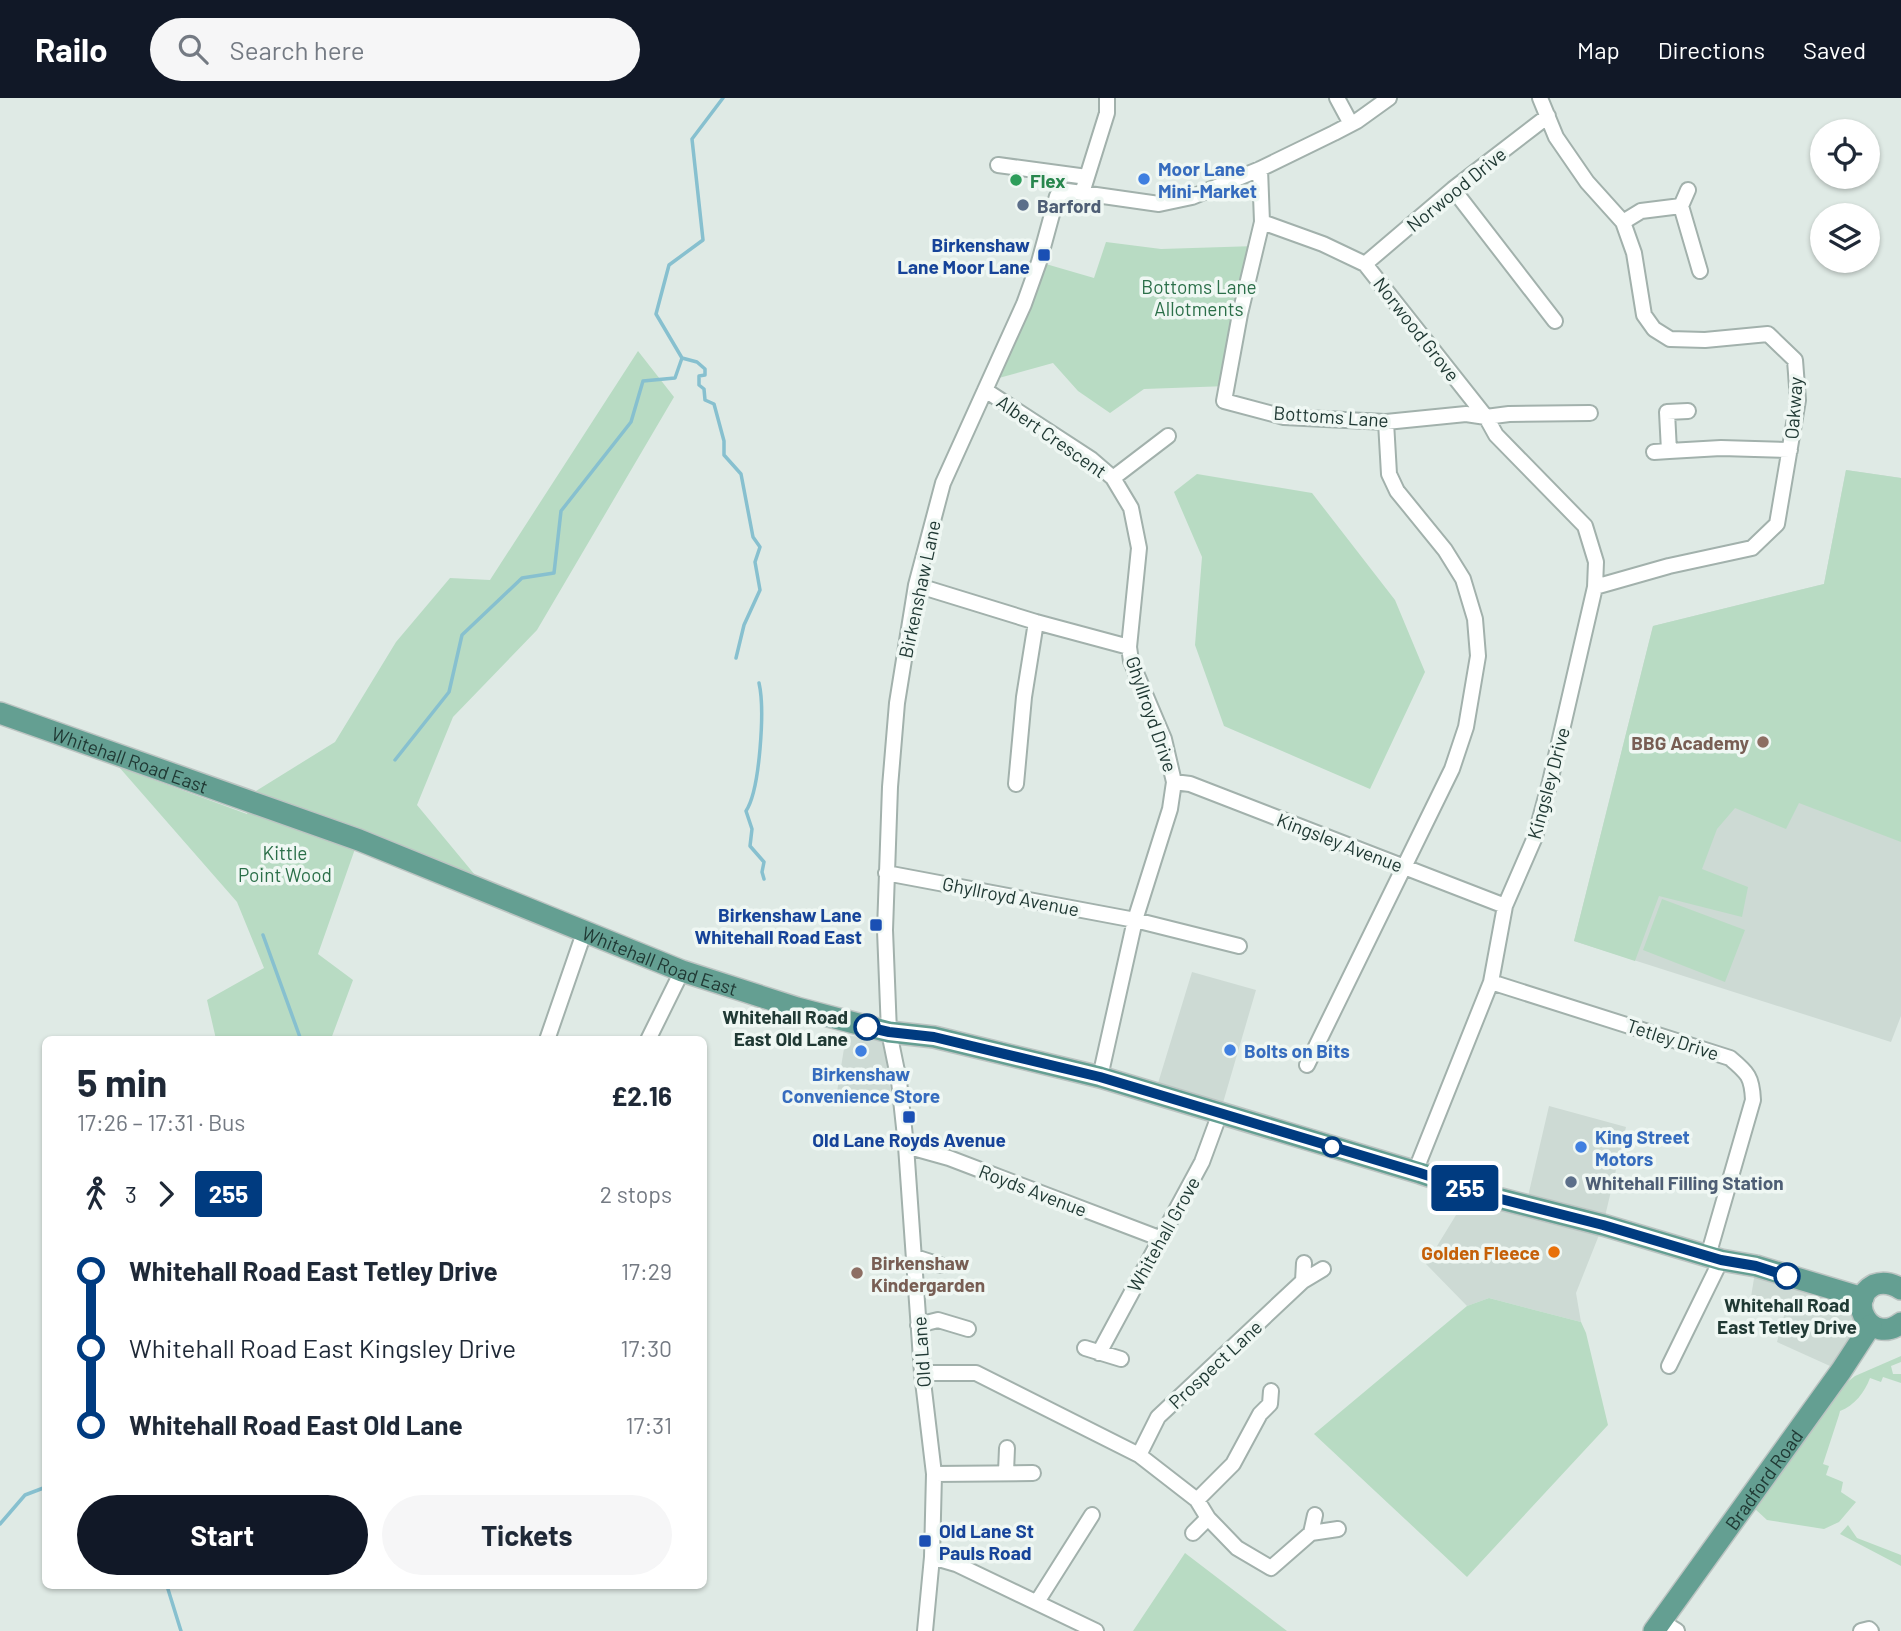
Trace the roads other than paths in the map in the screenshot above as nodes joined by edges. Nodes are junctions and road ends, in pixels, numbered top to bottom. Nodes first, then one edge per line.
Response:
1 (1107, 98) edge
2 (1337, 98) edge
3 (1388, 98) edge
4 (1540, 98) edge
5 (1548, 116) junction
6 (1351, 124) junction
7 (998, 165) dead end
8 (1260, 169) junction
9 (1087, 177) junction
10 (1453, 190) junction
11 (1688, 190) dead end
12 (1082, 193) junction
13 (1681, 206) junction
14 (1262, 222) junction
15 (1623, 222) junction
16 (1366, 264) junction
17 (1700, 271) dead end
18 (1555, 321) dead end
19 (985, 390) junction
20 (1688, 411) dead end
21 (1590, 413) dead end
22 (1486, 417) junction
23 (1386, 422) junction
24 (1168, 436) dead end
25 (1790, 450) junction
26 (1113, 478) junction
27 (916, 585) junction
28 (1595, 587) junction
29 (1036, 622) junction
30 (1129, 647) junction
31 (0, 713) edge
32 (1174, 782) junction
33 (1016, 784) dead end
34 (1404, 867) junction
35 (886, 873) junction
36 (1505, 906) junction
37 (1135, 920) junction
38 (585, 930) junction
39 (1239, 946) dead end
40 (682, 971) junction
41 (1491, 982) junction
42 (889, 1032) junction
43 (548, 1036) edge
44 (650, 1036) edge
45 (1307, 1065) dead end
46 (1100, 1077) junction
47 (1220, 1113) junction
48 (906, 1146) junction
49 (1415, 1172) junction
50 (1159, 1238) junction
51 (915, 1257) junction
52 (1714, 1258) junction
53 (1304, 1263) dead end
54 (940, 1265) dead end
55 (1323, 1269) dead end
56 (1303, 1281) junction
57 (1900, 1286) edge
58 (1863, 1298) junction
59 (1901, 1323) edge
60 (918, 1325) junction
61 (1871, 1325) junction
62 (968, 1329) dead end
63 (1121, 1359) dead end
64 (1670, 1366) dead end
65 (922, 1373) junction
66 (1275, 1400) dead end
67 (1007, 1448) dead end
68 (1139, 1455) junction
69 (1006, 1472) junction
70 (934, 1474) junction
71 (1033, 1474) dead end
72 (1197, 1500) junction
73 (1315, 1514) dead end
74 (1092, 1515) dead end
75 (1208, 1518) junction
76 (1338, 1529) dead end
77 (1194, 1533) dead end
78 (1311, 1533) junction
79 (932, 1557) junction
80 (1037, 1602) junction
81 (1664, 1628) edge
82 (925, 1631) edge
83 (1096, 1631) edge
84 (1861, 1631) edge
85 (1871, 1631) edge

1 - 9 street
2 - 6 street
3 - 6 street
4 - 5 street
5 - 10 street, Norwood Drive
5 - 15 street
6 - 8 street
7 - 9 street
8 - 12 street
8 - 14 street, Bottoms Lane
9 - 12 street
10 - 16 street, Norwood Drive
10 - 18 street
11 - 13 street
12 - 19 street, Birkenshaw Lane
13 - 15 street
13 - 17 street
14 - 16 street, Norwood Grove
14 - 23 street, Bottoms Lane
15 - 25 street, Oakway
16 - 22 street, Norwood Grove
19 - 26 street, Albert Crescent
19 - 27 street, Birkenshaw Lane
20 - 25 street
21 - 22 street, Bottoms Lane
22 - 23 street, Bottoms Lane
22 - 28 street, Kingsley Drive
23 - 34 street
24 - 26 street
25 - 28 street, Oakway
26 - 30 street, Albert Crescent
27 - 29 street, Ghyllroyd Drive
27 - 35 street, Birkenshaw Lane
28 - 36 street, Kingsley Drive
29 - 30 street, Ghyllroyd Drive
29 - 33 street
30 - 32 street, Ghyllroyd Drive
31 - 38 main road, Whitehall Road East
32 - 34 street, Kingsley Avenue
32 - 37 street, Ghyllroyd Drive
34 - 36 street, Kingsley Avenue
34 - 45 street
35 - 37 street, Ghyllroyd Avenue
35 - 42 street, Birkenshaw Lane
36 - 41 street, Kingsley Drive
37 - 39 street, Ghyllroyd Avenue
37 - 46 street, Ghyllroyd Drive
38 - 40 main road, Whitehall Road East
38 - 43 street
40 - 42 main road, Whitehall Road East
40 - 44 street
41 - 49 street, Kingsley Drive
41 - 52 street, Tetley Drive
42 - 46 main road, Whitehall Road East
42 - 48 street, Old Lane
46 - 47 main road, Whitehall Road East
47 - 49 main road, Whitehall Road East
47 - 50 street, Whitehall Grove
48 - 50 street, Royds Avenue
48 - 51 street, Old Lane
49 - 52 main road, Whitehall Road East
50 - 63 street, Whitehall Grove
51 - 54 street
51 - 60 street, Old Lane
52 - 58 main road, Whitehall Road East
52 - 64 street, Tetley Drive
53 - 56 street
55 - 56 street, Prospect Lane
56 - 68 street, Prospect Lane
57 - 58 main road
58 - 61 main road
59 - 61 main road
60 - 62 street
60 - 65 street, Old Lane
61 - 81 main road, Bradford Road
65 - 68 street
65 - 70 street, Old Lane
66 - 72 street
67 - 69 street
68 - 72 street
69 - 70 street
69 - 71 street
70 - 79 street, Old Lane
72 - 75 street
73 - 78 street
74 - 80 street
75 - 77 street
75 - 78 street
76 - 78 street
79 - 80 street
79 - 82 street, Old Lane
80 - 83 street
84 - 85 street

